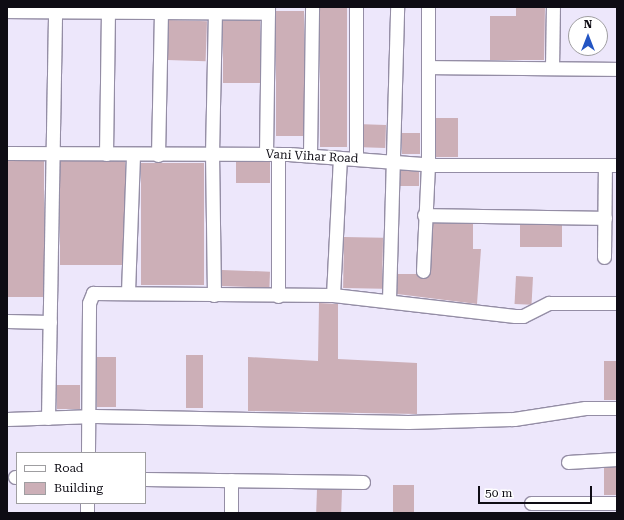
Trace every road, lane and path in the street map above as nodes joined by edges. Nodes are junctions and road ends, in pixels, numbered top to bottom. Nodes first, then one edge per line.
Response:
1 (312, 7) edge
2 (356, 7) edge
3 (397, 7) edge
4 (428, 7) edge
5 (553, 7) edge
6 (55, 9) edge
7 (108, 9) edge
8 (161, 9) edge
9 (215, 10) edge
10 (268, 10) edge
11 (7, 11) edge
12 (428, 67) junction
13 (552, 68) junction
14 (617, 69) edge
15 (7, 153) edge
16 (53, 153) junction
17 (106, 154) junction
18 (132, 154) junction
19 (212, 154) junction
20 (272, 154) junction
21 (158, 155) junction
22 (310, 155) junction
23 (340, 158) junction
24 (356, 159) junction
25 (394, 161) junction
26 (428, 164) junction
27 (611, 165) edge
28 (424, 215) junction
29 (605, 218) junction
30 (604, 257) dead end
31 (423, 271) dead end
32 (128, 292) junction
33 (214, 295) junction
34 (333, 295) junction
35 (278, 296) junction
36 (389, 300) junction
37 (617, 303) edge
38 (7, 321) edge
39 (50, 322) junction
40 (617, 408) edge
41 (88, 416) junction
42 (48, 418) junction
43 (7, 419) edge
44 (88, 452) edge
45 (617, 459) edge
46 (568, 462) dead end
47 (146, 479) edge
48 (231, 480) junction
49 (363, 482) dead end
50 (531, 502) dead end
51 (617, 503) edge
52 (231, 513) edge

1 - 22 street
2 - 24 street
3 - 25 street
4 - 12 street
5 - 13 street
6 - 7 street
6 - 11 street
6 - 16 street
7 - 8 street
7 - 17 street
8 - 9 street
8 - 21 street
9 - 10 street
9 - 19 street
10 - 20 street
12 - 13 street
12 - 26 street
13 - 14 street
15 - 16 street, Vani Vihar Road
16 - 17 street, Vani Vihar Road
16 - 39 street
17 - 18 street, Vani Vihar Road
18 - 21 street, Vani Vihar Road
18 - 32 street
19 - 20 street, Vani Vihar Road
19 - 21 street, Vani Vihar Road
19 - 33 street
20 - 22 street, Vani Vihar Road
20 - 35 street
22 - 23 street, Vani Vihar Road
23 - 24 street, Vani Vihar Road
23 - 34 street
24 - 25 street, Vani Vihar Road
25 - 26 street, Vani Vihar Road
25 - 36 street
26 - 27 street, Vani Vihar Road
26 - 28 street
27 - 29 street
28 - 29 street
28 - 31 street
29 - 30 street
32 - 33 street
32 - 41 street
33 - 35 street
34 - 35 street
34 - 36 street
36 - 37 street
38 - 39 street
39 - 42 street
40 - 41 street
41 - 42 street
41 - 44 street
42 - 43 street
45 - 46 street
47 - 48 street
48 - 49 street
48 - 52 street
50 - 51 street

